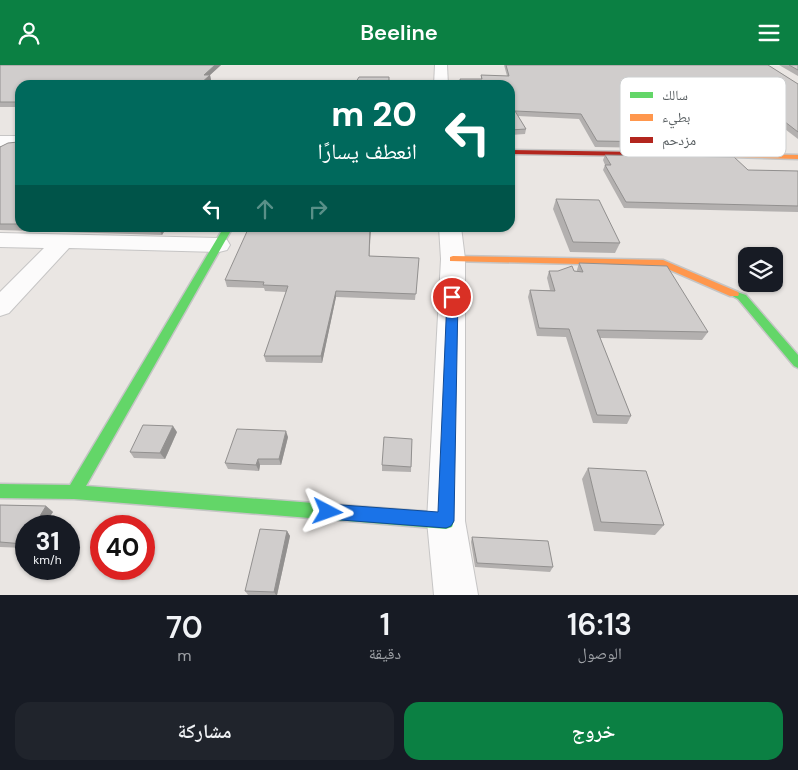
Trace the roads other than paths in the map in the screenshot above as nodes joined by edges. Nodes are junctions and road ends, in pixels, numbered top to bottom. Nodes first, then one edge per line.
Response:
1 (441, 65) edge
2 (441, 80) edge
3 (0, 141) edge
4 (15, 141) edge
5 (515, 152) edge
6 (620, 154) edge
7 (451, 232) edge
8 (224, 236) edge
9 (0, 240) edge
10 (63, 241) junction
11 (454, 259) junction
12 (0, 307) edge
13 (798, 363) edge
14 (0, 491) edge
15 (74, 492) junction
16 (446, 521) junction
17 (456, 595) edge

1 - 2 street
3 - 4 street
5 - 6 street
7 - 11 street
8 - 10 street
8 - 15 street
9 - 10 street
10 - 12 street
11 - 13 street
11 - 16 street
14 - 15 street
15 - 16 street
16 - 17 street

